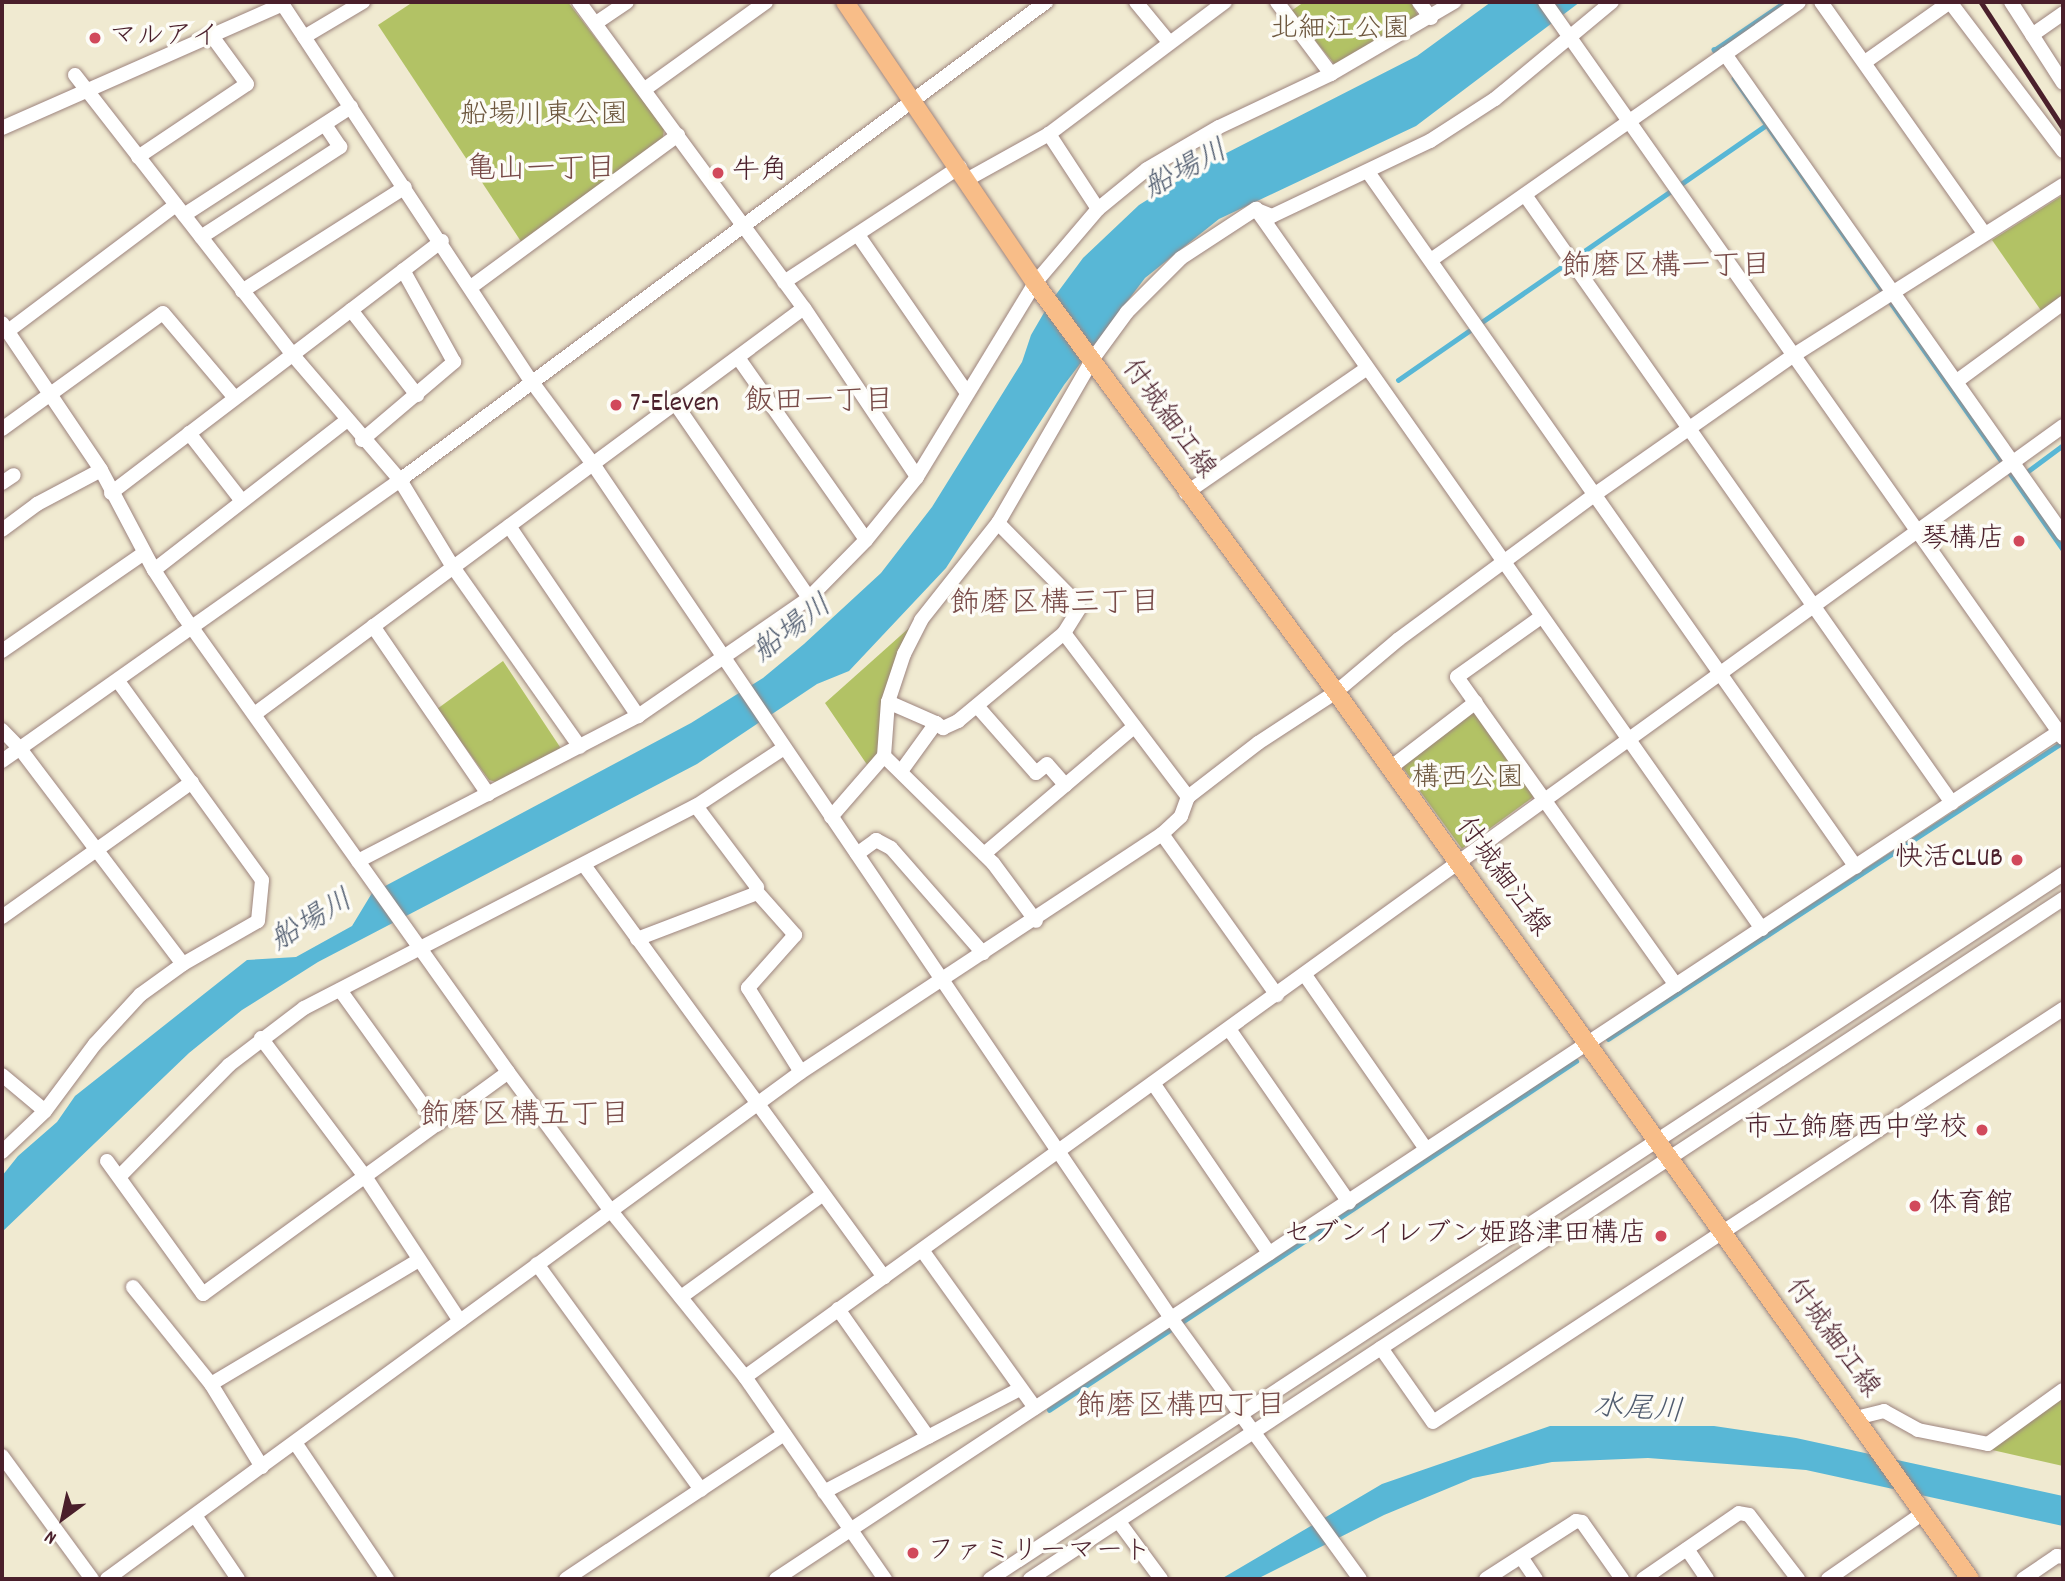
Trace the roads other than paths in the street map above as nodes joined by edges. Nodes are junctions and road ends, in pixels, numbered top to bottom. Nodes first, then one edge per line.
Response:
1 (363, 2) edge
2 (579, 2) edge
3 (627, 2) edge
4 (766, 2) edge
5 (845, 2) edge
6 (1046, 2) edge
7 (1136, 2) edge
8 (1225, 2) edge
9 (1277, 2) edge
10 (1419, 2) edge
11 (1454, 2) edge
12 (1545, 2) edge
13 (1612, 2) edge
14 (1799, 2) edge
15 (1821, 2) edge
16 (1950, 2) edge
17 (2011, 2) edge
18 (282, 3) edge
19 (2063, 13) edge
20 (1431, 18) junction
21 (596, 23) junction
22 (2032, 35) junction
23 (212, 36) junction
24 (304, 37) junction
25 (1570, 37) junction
26 (1169, 42) junction
27 (1725, 54) junction
28 (1865, 62) junction
29 (1331, 74) junction
30 (75, 75) dead end
31 (2063, 83) edge
32 (645, 89) junction
33 (88, 92) junction
34 (913, 99) junction
35 (351, 107) junction
36 (1629, 120) junction
37 (325, 125) junction
38 (2, 128) edge
39 (1049, 134) junction
40 (678, 135) junction
41 (2063, 151) edge
42 (138, 157) junction
43 (1368, 172) junction
44 (964, 173) junction
45 (2063, 185) edge
46 (405, 187) junction
47 (1525, 195) junction
48 (1098, 209) junction
49 (1256, 209) junction
50 (180, 210) junction
51 (741, 226) junction
52 (1984, 233) junction
53 (858, 235) junction
54 (201, 237) junction
55 (442, 241) junction
56 (1432, 260) junction
57 (403, 270) junction
58 (784, 282) junction
59 (471, 288) junction
60 (1039, 288) junction
61 (242, 291) junction
62 (1891, 291) junction
63 (2063, 303) edge
64 (804, 308) junction
65 (351, 310) junction
66 (8, 331) edge
67 (2, 348) edge
68 (292, 354) junction
69 (1794, 355) junction
70 (1090, 358) junction
71 (738, 359) junction
72 (1366, 369) junction
73 (1957, 381) junction
74 (532, 382) junction
75 (967, 393) junction
76 (51, 394) junction
77 (416, 395) junction
78 (235, 398) junction
79 (675, 404) junction
80 (346, 421) junction
81 (2063, 426) edge
82 (2, 429) edge
83 (1690, 429) junction
84 (189, 433) junction
85 (362, 440) junction
86 (2012, 461) junction
87 (593, 464) junction
88 (102, 470) junction
89 (14, 474) dead end
90 (916, 477) junction
91 (400, 480) junction
92 (2, 484) edge
93 (111, 493) junction
94 (1186, 493) junction
95 (1594, 495) junction
96 (242, 501) junction
97 (998, 523) junction
98 (509, 526) junction
99 (2, 530) edge
100 (1916, 531) junction
101 (2063, 534) edge
102 (866, 540) junction
103 (144, 553) junction
104 (1502, 562) junction
105 (453, 567) junction
106 (154, 570) junction
107 (809, 598) junction
108 (1814, 607) junction
109 (1541, 617) junction
110 (373, 626) junction
111 (196, 627) junction
112 (1064, 634) junction
113 (2, 651) edge
114 (726, 659) junction
115 (1720, 675) junction
116 (118, 681) junction
117 (1336, 692) junction
118 (888, 702) junction
119 (1476, 702) junction
120 (977, 706) junction
121 (256, 713) junction
122 (638, 716) junction
123 (936, 723) junction
124 (1134, 727) junction
125 (2, 730) edge
126 (2062, 733) edge
127 (1629, 741) junction
128 (580, 747) junction
129 (784, 748) junction
130 (21, 750) junction
131 (884, 755) junction
132 (2, 761) edge
133 (1390, 768) junction
134 (902, 770) junction
135 (192, 782) junction
136 (1065, 785) junction
137 (488, 794) junction
138 (1188, 797) junction
139 (1547, 800) junction
140 (1952, 803) junction
141 (696, 806) junction
142 (831, 817) junction
143 (1162, 834) junction
144 (96, 848) junction
145 (984, 854) junction
146 (857, 855) junction
147 (1458, 864) junction
148 (584, 865) junction
149 (362, 867) junction
150 (1856, 867) junction
151 (2063, 874) edge
152 (756, 891) junction
153 (2063, 899) edge
154 (2, 916) edge
155 (1036, 921) junction
156 (1762, 929) junction
157 (637, 939) junction
158 (419, 948) junction
159 (983, 953) junction
160 (183, 964) junction
161 (1304, 975) junction
162 (939, 977) junction
163 (1676, 985) junction
164 (340, 990) junction
165 (1277, 995) junction
166 (2063, 1009) edge
167 (1229, 1029) junction
168 (261, 1038) junction
169 (1587, 1044) junction
170 (508, 1072) junction
171 (801, 1072) junction
172 (2, 1075) edge
173 (1153, 1083) junction
174 (756, 1104) junction
175 (45, 1111) junction
176 (437, 1125) junction
177 (1657, 1143) junction
178 (1426, 1149) junction
179 (1059, 1151) junction
180 (2, 1152) edge
181 (1670, 1160) junction
182 (107, 1161) dead end
183 (120, 1176) junction
184 (366, 1178) junction
185 (822, 1195) junction
186 (1349, 1202) junction
187 (611, 1211) junction
188 (1723, 1233) junction
189 (922, 1250) junction
190 (1269, 1253) junction
191 (419, 1260) junction
192 (537, 1264) junction
193 (884, 1277) junction
194 (133, 1286) dead end
195 (681, 1297) junction
196 (838, 1309) junction
197 (1171, 1318) junction
198 (460, 1321) junction
199 (1381, 1348) junction
200 (745, 1377) junction
201 (211, 1384) junction
202 (1020, 1389) junction
203 (2063, 1390) edge
204 (1035, 1408) junction
205 (1242, 1414) junction
206 (1856, 1418) junction
207 (1254, 1433) junction
208 (784, 1434) junction
209 (928, 1437) junction
210 (296, 1444) junction
211 (2, 1456) edge
212 (261, 1467) junction
213 (701, 1490) junction
214 (824, 1492) junction
215 (1923, 1514) junction
216 (196, 1517) junction
217 (1119, 1522) junction
218 (850, 1530) junction
219 (1687, 1549) junction
220 (1521, 1557) junction
221 (2063, 1557) edge
222 (1832, 1578) edge
223 (92, 1579) edge
224 (107, 1579) edge
225 (238, 1579) edge
226 (387, 1579) edge
227 (566, 1579) edge
228 (776, 1579) edge
229 (886, 1579) edge
230 (990, 1579) edge
231 (1030, 1579) edge
232 (1161, 1579) edge
233 (1360, 1579) edge
234 (1486, 1579) edge
235 (1536, 1579) edge
236 (1622, 1579) edge
237 (1643, 1579) edge
238 (1707, 1579) edge
239 (1798, 1579) edge
240 (1969, 1579) edge
241 (2023, 1579) edge

1 - 24 street
2 - 21 street
3 - 21 street
4 - 32 street
5 - 34 main road, 付城細江線
6 - 34 street
7 - 26 street
8 - 26 street
9 - 29 street
10 - 20 street
11 - 20 street
12 - 25 street
13 - 25 street
14 - 27 street
15 - 28 street
16 - 28 street
16 - 41 street
17 - 22 street
18 - 23 street
18 - 24 street
19 - 22 street
20 - 29 street
21 - 32 street
22 - 31 street
23 - 33 street
23 - 42 street
24 - 35 street
25 - 36 street
25 - 43 street
26 - 39 street
27 - 36 street
27 - 62 street
28 - 52 street
29 - 48 street
30 - 33 street
32 - 40 street
33 - 38 street
33 - 42 street
34 - 44 main road, 付城細江線
34 - 51 street
35 - 37 street
35 - 46 street
36 - 47 street
36 - 69 street
37 - 50 street
37 - 54 street
39 - 44 street
39 - 48 street
40 - 51 street
40 - 59 street
42 - 50 street
43 - 49 street
43 - 56 street
44 - 53 street
44 - 60 main road, 付城細江線
45 - 52 street
46 - 55 street
46 - 61 street
47 - 56 street
47 - 83 street
48 - 60 street
49 - 70 street
49 - 72 street
50 - 54 street
50 - 66 street
51 - 58 street
51 - 74 street
52 - 62 street
53 - 58 street
53 - 75 street
54 - 61 street
55 - 57 street
55 - 59 street
56 - 95 street
57 - 65 street
57 - 77 street
58 - 64 street
59 - 74 street
60 - 70 main road, 付城細江線
60 - 75 street
61 - 68 street
62 - 69 street
62 - 73 street
63 - 73 street
64 - 71 street
64 - 90 street
65 - 68 street
65 - 77 street
66 - 67 street
66 - 76 street
68 - 78 street
68 - 80 street
69 - 83 street
69 - 100 street
70 - 94 main road, 付城細江線
70 - 97 street
71 - 79 street
71 - 102 street
72 - 94 street
72 - 104 street
73 - 86 street
74 - 87 street
74 - 91 street
75 - 90 street
76 - 78 street
76 - 82 street
76 - 88 street
77 - 85 street
78 - 84 street
79 - 87 street
79 - 107 street
80 - 85 street
80 - 96 street
81 - 86 street
83 - 95 street
83 - 108 street
84 - 93 street
84 - 96 street
85 - 91 street
86 - 100 street
86 - 101 street
87 - 98 street
87 - 114 street
88 - 93 street
88 - 99 street
89 - 92 street
90 - 102 street
91 - 105 street
91 - 111 street
93 - 103 street
94 - 117 main road, 付城細江線
95 - 104 street
95 - 115 street
96 - 106 street
97 - 112 street
97 - 118 street
98 - 105 street
98 - 122 street
100 - 108 street
100 - 126 street
102 - 107 street
103 - 106 street
103 - 113 street
104 - 109 street
104 - 117 street
105 - 110 street
105 - 128 street
106 - 111 street
107 - 114 street
108 - 115 street
108 - 140 street
109 - 119 street
109 - 127 street
110 - 121 street
110 - 137 street
111 - 116 street
111 - 121 street
112 - 120 street
112 - 124 street
114 - 122 street
114 - 129 street
115 - 127 street
115 - 150 street
116 - 130 street
116 - 135 street
117 - 133 main road, 付城細江線
117 - 138 street
118 - 123 street
118 - 131 street
119 - 133 street
119 - 139 street
120 - 123 street
120 - 136 street
121 - 149 street
122 - 128 street
123 - 134 street
124 - 136 street
124 - 138 street
125 - 130 street
126 - 140 street
127 - 139 street
127 - 156 street
128 - 137 street
129 - 141 street
129 - 142 street
130 - 132 street
130 - 144 street
131 - 134 street
131 - 142 street
133 - 147 main road, 付城細江線
134 - 145 street
135 - 144 street
135 - 160 street
136 - 145 street
137 - 149 street
138 - 143 street
139 - 147 street
139 - 163 street
140 - 150 street
141 - 148 street
141 - 152 street
142 - 146 street
143 - 155 street
143 - 165 street
144 - 154 street
144 - 160 street
145 - 155 street
146 - 159 street
146 - 162 street
147 - 161 street
147 - 169 main road, 付城細江線
148 - 157 street
148 - 158 street
149 - 158 street
150 - 156 street
151 - 177 street
152 - 157 street
152 - 171 street
153 - 181 street
155 - 159 street
156 - 163 street
157 - 174 street
158 - 164 street
158 - 170 street
159 - 162 street
160 - 175 street
161 - 165 street
161 - 178 street
162 - 171 street
162 - 179 street
163 - 169 street
164 - 168 street
164 - 176 street
165 - 167 street
166 - 188 street
167 - 173 street
167 - 186 street
168 - 183 street
168 - 184 street
169 - 177 main road, 付城細江線
169 - 178 street
170 - 176 street
170 - 187 street
171 - 174 street
172 - 175 street
173 - 179 street
173 - 190 street
174 - 185 street
174 - 187 street
175 - 180 street
176 - 184 street
177 - 181 main road, 付城細江線
177 - 205 street
178 - 186 street
179 - 189 street
179 - 197 street
181 - 188 main road, 付城細江線
181 - 199 street
182 - 183 street
183 - 184 street
184 - 191 street
185 - 193 street
185 - 195 street
186 - 190 street
187 - 192 street
187 - 195 street
188 - 199 street
188 - 206 main road, 付城細江線
189 - 193 street
189 - 202 street
190 - 197 street
191 - 198 street
191 - 201 street
192 - 198 street
192 - 213 street
193 - 196 street
194 - 201 street
195 - 200 street
196 - 200 street
196 - 209 street
197 - 204 street
197 - 205 street
198 - 210 street
199 - 207 street
200 - 208 street
201 - 212 street
202 - 204 street
202 - 209 street
203 - 206 street
204 - 218 street
205 - 207 street
205 - 230 street
206 - 215 main road, 付城細江線
207 - 217 street
207 - 233 street
208 - 213 street
208 - 214 street
209 - 214 street
210 - 212 street
210 - 226 street
211 - 223 street
212 - 216 street
213 - 227 street
214 - 218 street
215 - 222 street
215 - 240 main road, 付城細江線
216 - 224 street
216 - 225 street
217 - 231 street
217 - 232 street
218 - 228 street
218 - 229 street
219 - 237 street
219 - 238 street
219 - 239 street
220 - 234 street
220 - 235 street
220 - 236 street
221 - 241 street

